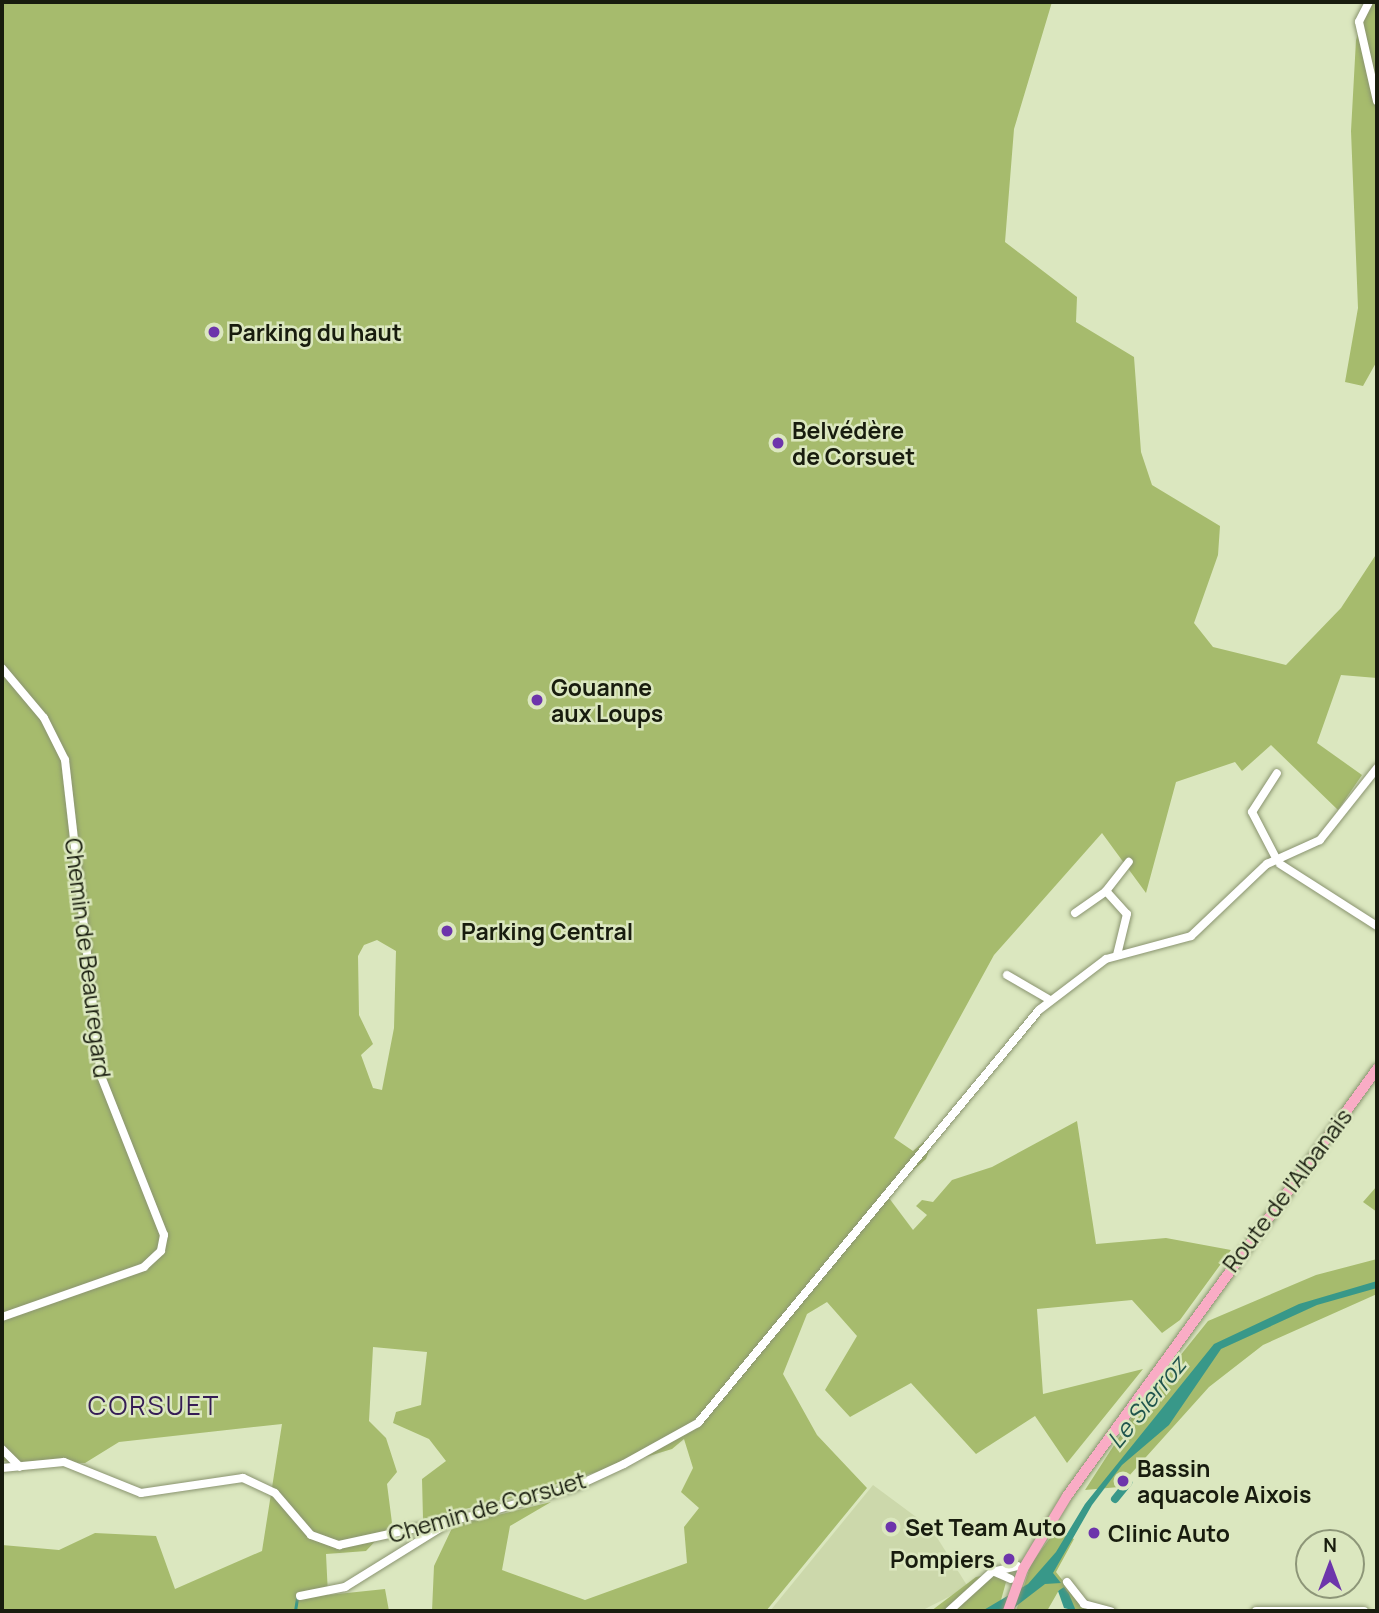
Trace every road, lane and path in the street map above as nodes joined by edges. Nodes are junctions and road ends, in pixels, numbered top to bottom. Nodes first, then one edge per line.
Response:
1 (1368, 2) edge
2 (1377, 101) edge
3 (2, 668) edge
4 (1377, 768) edge
5 (1277, 773) dead end
6 (1129, 862) dead end
7 (1278, 862) junction
8 (1106, 891) junction
9 (1075, 913) dead end
10 (1377, 926) edge
11 (1117, 955) junction
12 (1007, 975) dead end
13 (1050, 1000) junction
14 (1377, 1069) edge
15 (1197, 1311) junction
16 (2, 1317) edge
17 (2, 1449) edge
18 (20, 1467) junction
19 (2, 1468) edge
20 (450, 1522) junction
21 (1017, 1566) junction
22 (992, 1572) junction
23 (1011, 1578) junction
24 (1067, 1582) dead end
25 (1010, 1593) junction
26 (300, 1596) dead end
27 (949, 1611) edge
28 (1002, 1611) edge
29 (1008, 1611) edge
30 (1111, 1611) edge
31 (1256, 1611) edge
32 (1364, 1611) edge

1 - 2 street
3 - 16 street, Chemin de Beauregard
4 - 7 street, Chemin de Corsuet
5 - 7 street
6 - 8 street
7 - 10 street
7 - 11 street, Chemin de Corsuet
8 - 9 street
8 - 11 street
11 - 13 street, Chemin de Corsuet
12 - 13 street
13 - 20 street, Chemin de Corsuet
14 - 15 main road, Route de l'Albanais
15 - 21 main road
15 - 25 main road
17 - 18 street
18 - 19 street, Chemin de Corsuet
18 - 20 street, Chemin de Corsuet
20 - 26 street
21 - 22 street
21 - 23 main road
22 - 23 street
22 - 27 street
23 - 25 main road
24 - 30 street
25 - 28 main road
25 - 29 main road
31 - 32 street

